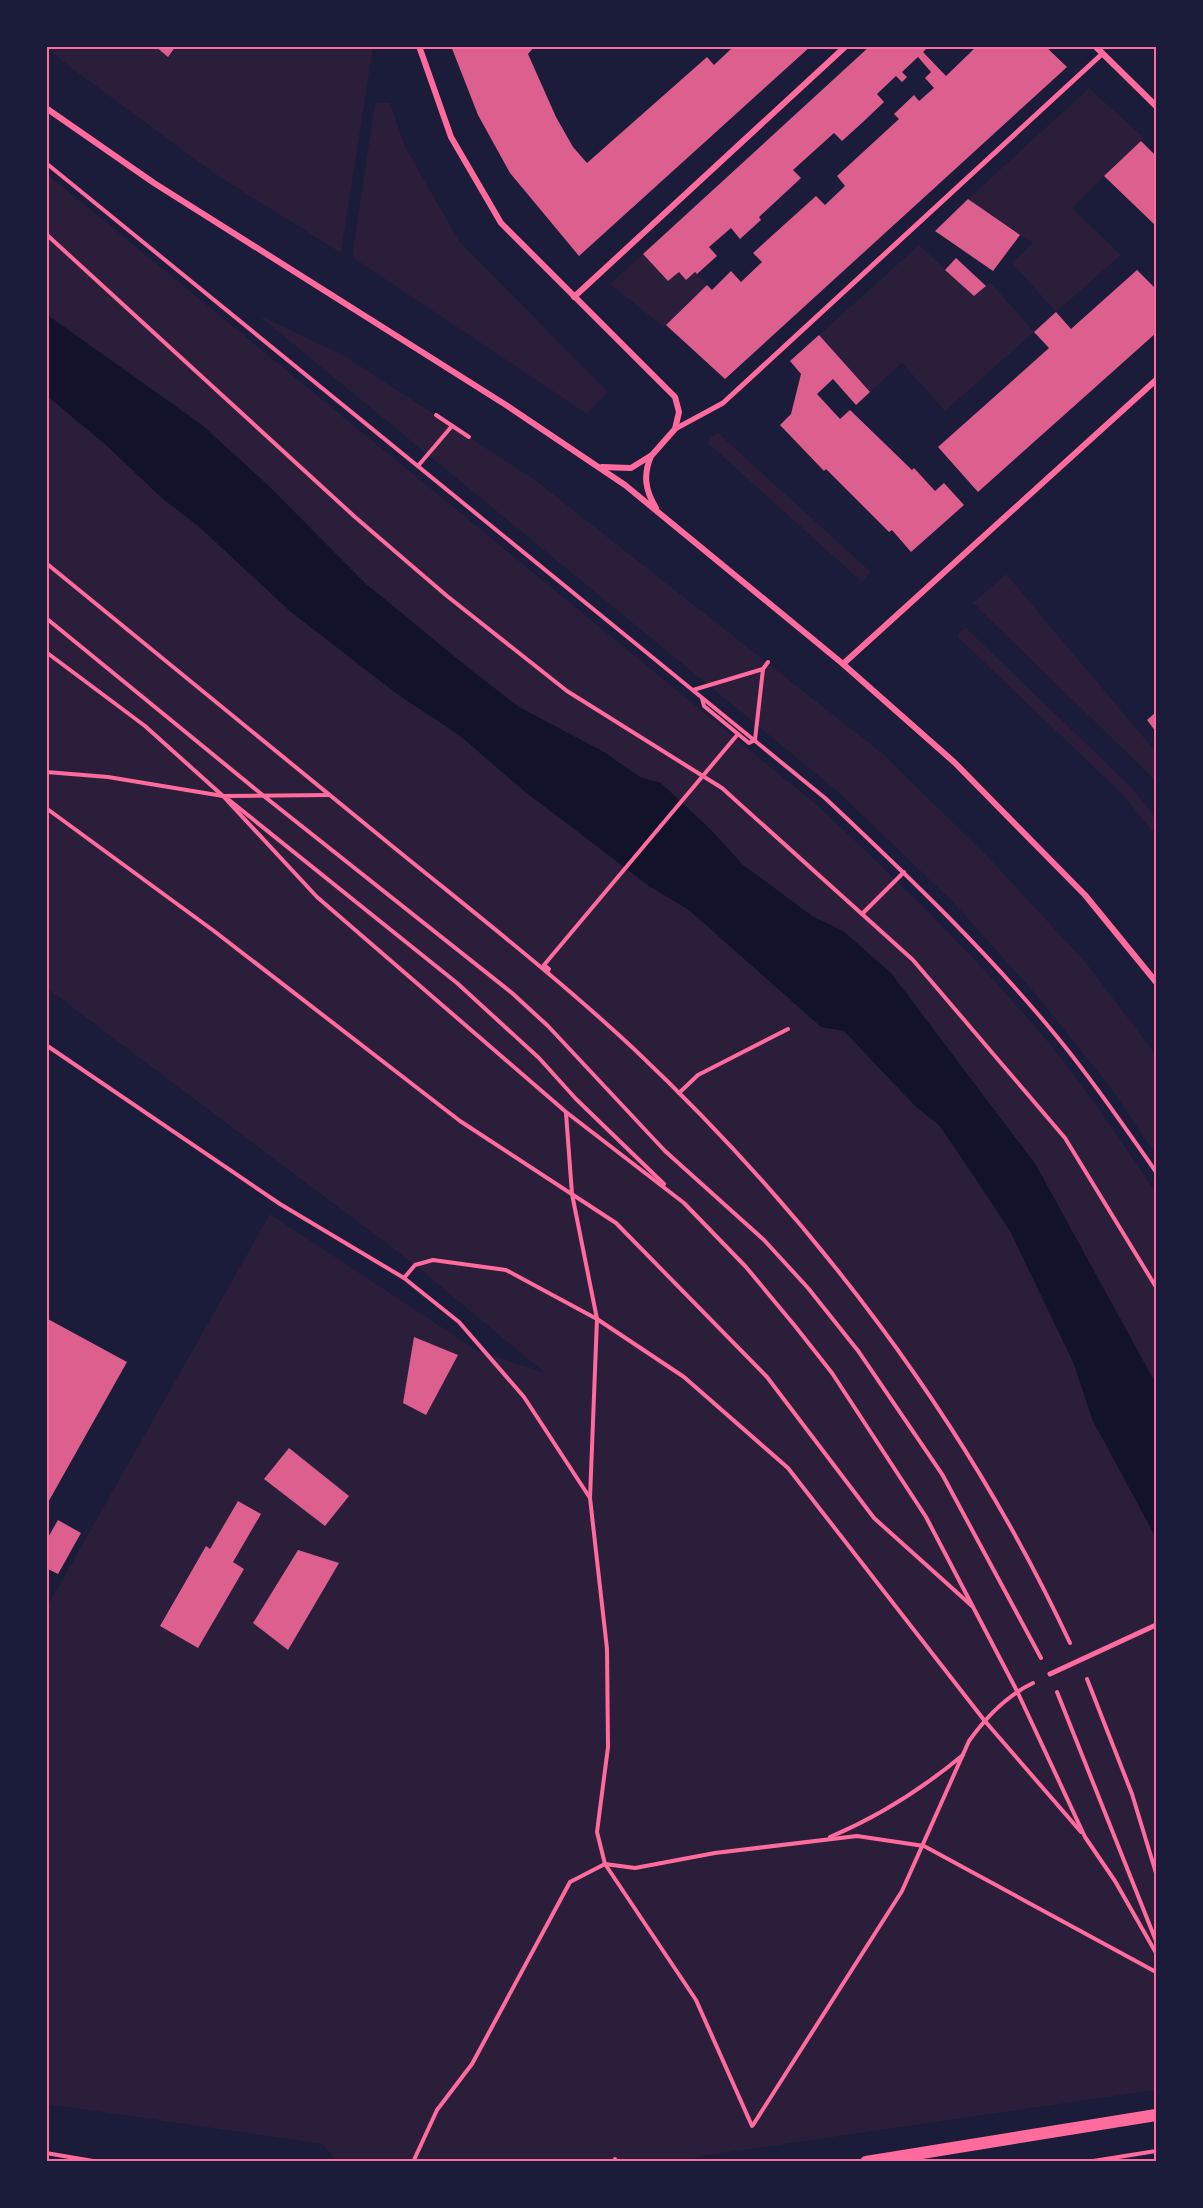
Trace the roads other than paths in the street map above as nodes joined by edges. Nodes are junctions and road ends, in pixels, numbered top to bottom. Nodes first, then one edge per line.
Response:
1 (419, 46) edge
2 (846, 46) edge
3 (1095, 46) edge
4 (1102, 54) junction
5 (1156, 106) edge
6 (46, 108) edge
7 (574, 297) junction
8 (1156, 380) edge
9 (675, 429) junction
10 (652, 455) junction
11 (598, 467) junction
12 (659, 512) junction
13 (843, 664) junction
14 (1156, 982) edge
15 (1156, 1625) edge
16 (1050, 1674) road end
17 (1156, 2115) edge
18 (866, 2162) edge

1 - 7 street
2 - 7 street
3 - 4 street
4 - 5 street
4 - 9 street
6 - 11 street
7 - 9 street
8 - 13 street
9 - 10 street
10 - 11 street
10 - 12 street
11 - 12 street
12 - 13 street
13 - 14 street
15 - 16 street
17 - 18 main road

